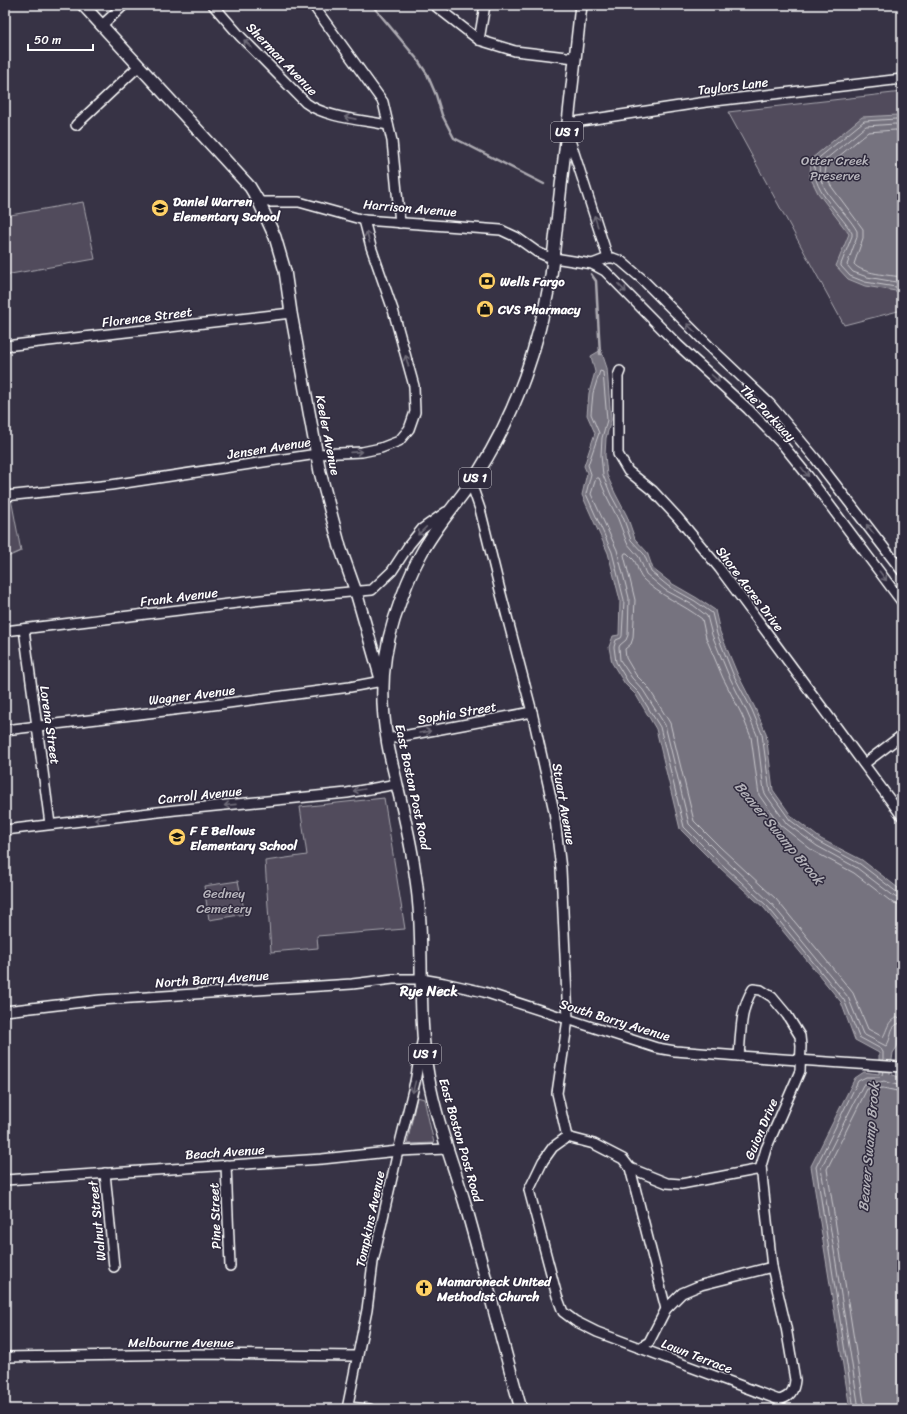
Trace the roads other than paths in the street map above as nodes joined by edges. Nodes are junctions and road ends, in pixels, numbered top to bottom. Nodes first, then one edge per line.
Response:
1 (83, 5) edge
2 (124, 5) edge
3 (213, 5) edge
4 (313, 5) edge
5 (434, 5) edge
6 (485, 5) edge
7 (581, 5) edge
8 (101, 26) junction
9 (479, 40) junction
10 (576, 58) junction
11 (139, 66) junction
12 (902, 79) edge
13 (76, 125) dead end
14 (388, 125) junction
15 (568, 127) junction
16 (259, 202) junction
17 (364, 220) junction
18 (400, 223) junction
19 (554, 258) junction
20 (608, 258) junction
21 (592, 264) junction
22 (291, 313) junction
23 (5, 346) edge
24 (620, 371) dead end
25 (317, 454) junction
26 (471, 483) junction
27 (5, 496) edge
28 (453, 507) junction
29 (902, 571) edge
30 (356, 592) junction
31 (902, 602) edge
32 (24, 629) junction
33 (5, 631) edge
34 (383, 685) junction
35 (532, 712) junction
36 (37, 726) junction
37 (5, 730) edge
38 (902, 735) edge
39 (387, 739) junction
40 (864, 764) junction
41 (397, 784) junction
42 (902, 816) edge
43 (50, 824) junction
44 (5, 830) edge
45 (421, 979) junction
46 (5, 1011) edge
47 (568, 1019) junction
48 (423, 1034) junction
49 (739, 1056) junction
50 (800, 1060) junction
51 (902, 1067) edge
52 (567, 1137) junction
53 (447, 1149) junction
54 (398, 1151) junction
55 (226, 1165) junction
56 (630, 1168) junction
57 (761, 1169) junction
58 (105, 1173) junction
59 (5, 1180) edge
60 (230, 1266) dead end
61 (114, 1267) dead end
62 (772, 1267) junction
63 (666, 1310) junction
64 (639, 1348) junction
65 (357, 1356) junction
66 (5, 1357) edge
67 (347, 1408) edge
68 (370, 1409) edge
69 (521, 1409) edge

1 - 8 main road
2 - 8 street
14 -> 3 street, Sherman Avenue
4 - 14 street
5 - 9 street
6 - 9 street
7 - 10 main road, East Boston Post Road / US 1
8 - 11 main road
9 - 10 street
10 - 15 main road, East Boston Post Road / US 1
11 - 13 street
11 - 16 main road, Keeler Avenue
12 - 15 street, Taylors Lane
14 - 18 street
15 - 19 main road, East Boston Post Road / US 1
20 -> 15 street
16 - 17 street, Harrison Avenue
16 - 22 main road, Keeler Avenue
17 - 18 street, Harrison Avenue
25 -> 17 street, Jensen Avenue
18 - 19 street, Harrison Avenue
19 - 21 street, The Parkway
19 - 26 main road, East Boston Post Road / US 1
20 - 21 street, The Parkway
29 -> 20 street, The Parkway
21 -> 31 street, The Parkway
22 - 23 street, Florence Street
22 - 25 main road, Keeler Avenue
24 - 40 street, Shore Acres Drive
25 - 27 street, Jensen Avenue
25 - 30 main road, Keeler Avenue
26 - 28 main road, East Boston Post Road / US 1
26 - 35 street, Stuart Avenue
28 -> 30 street, Frank Avenue
28 - 34 main road, East Boston Post Road / US 1
30 - 32 street, Frank Avenue
30 - 34 main road, Keeler Avenue
32 - 33 street, Frank Avenue
32 - 36 street, Lorena Street
34 - 36 street, Wagner Avenue
34 - 39 main road, East Boston Post Road / US 1
39 -> 35 street, Sophia Street
35 - 47 street, Stuart Avenue
36 - 37 street, Wagner Avenue
36 - 43 street, Lorena Street
38 - 40 street
39 - 41 main road, East Boston Post Road / US 1
40 - 42 street, Shore Acres Drive
41 -> 43 street, Carroll Avenue
41 - 45 main road, East Boston Post Road / US 1
43 - 44 street, Carroll Avenue
45 - 46 street, North Barry Avenue
45 - 47 street, South Barry Avenue
45 - 48 main road, East Boston Post Road / US 1
47 - 49 street, South Barry Avenue
47 - 52 street, Stuart Avenue
48 - 53 main road, East Boston Post Road / US 1
48 -> 54 street, Tompkins Avenue
49 - 50 street, South Barry Avenue
49 - 50 street, Guion Drive
50 - 51 street, South Barry Avenue
50 - 57 street, Guion Drive
52 - 56 street, Guion Drive
52 - 64 street, Lawn Terrace
53 - 54 street, Beach Avenue
53 - 69 main road, East Boston Post Road / US 1
54 - 55 street, Beach Avenue
54 - 65 street, Tompkins Avenue
55 - 58 street, Beach Avenue
55 - 60 street, Pine Street
56 - 57 street, Guion Drive
56 - 63 street
57 - 62 street, Lawn Terrace
58 - 59 street, Beach Avenue
58 - 61 street, Walnut Street
62 - 63 street
62 - 64 street, Lawn Terrace
63 - 64 street
65 - 66 street, Melbourne Avenue
65 - 67 street, Tompkins Avenue
67 - 68 street

